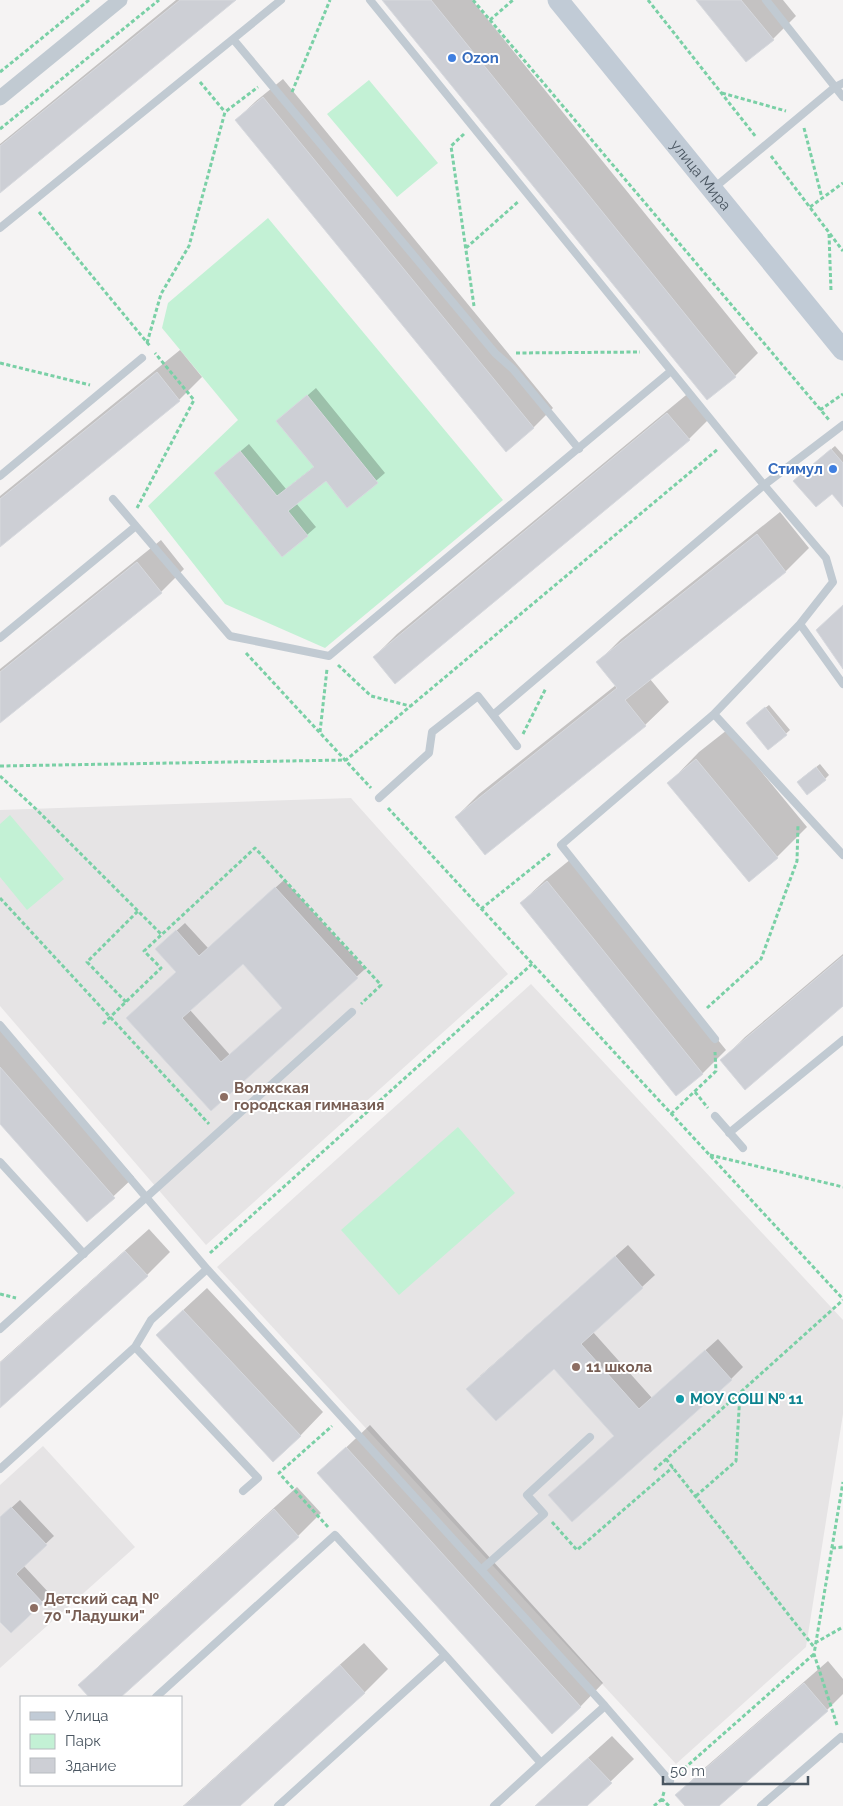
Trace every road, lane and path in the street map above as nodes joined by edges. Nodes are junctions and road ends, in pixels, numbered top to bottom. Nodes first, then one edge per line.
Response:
1 (89, 0) edge
2 (120, 0) edge
3 (160, 0) edge
4 (280, 0) edge
5 (330, 0) edge
6 (370, 0) edge
7 (473, 0) edge
8 (513, 0) edge
9 (558, 0) edge
10 (648, 0) edge
11 (766, 0) edge
12 (490, 20) junction
13 (233, 39) junction
14 (0, 72) edge
15 (192, 72) junction
16 (267, 80) junction
17 (843, 83) edge
18 (835, 87) junction
19 (720, 92) junction
20 (843, 97) edge
21 (0, 98) edge
22 (288, 104) junction
23 (225, 112) junction
24 (801, 116) junction
25 (472, 125) junction
26 (0, 129) edge
27 (764, 147) junction
28 (843, 183) edge
29 (712, 190) junction
30 (528, 194) junction
31 (822, 198) junction
32 (810, 208) junction
33 (0, 228) edge
34 (829, 233) junction
35 (465, 249) junction
36 (843, 251) edge
37 (831, 291) dead end
38 (478, 334) junction
39 (843, 350) edge
40 (655, 352) junction
41 (495, 353) junction
42 (142, 358) joint
43 (0, 363) edge
44 (671, 371) junction
45 (105, 388) junction
46 (843, 394) edge
47 (820, 410) junction
48 (840, 427) edge
49 (728, 441) junction
50 (579, 449) junction
51 (0, 476) edge
52 (764, 485) junction
53 (113, 500) dead end
54 (136, 526) junction
55 (800, 624) junction
56 (230, 636) junction
57 (0, 638) edge
58 (329, 656) junction
59 (843, 684) edge
60 (547, 687) dead end
61 (410, 706) junction
62 (714, 714) junction
63 (493, 715) junction
64 (320, 733) junction
65 (518, 746) joint
66 (346, 760) junction
67 (0, 766) edge
68 (0, 776) edge
69 (379, 798) junction
70 (798, 806) junction
71 (560, 845) junction
72 (843, 855) edge
73 (0, 898) edge
74 (481, 909) junction
75 (138, 911) junction
76 (162, 935) junction
77 (532, 964) junction
78 (126, 1002) junction
79 (352, 1012) joint
80 (698, 1016) junction
81 (110, 1017) junction
82 (103, 1024) dead end
83 (0, 1025) edge
84 (715, 1038) joint
85 (843, 1040) edge
86 (695, 1092) junction
87 (671, 1114) junction
88 (714, 1116) joint
89 (729, 1133) junction
90 (218, 1134) junction
91 (743, 1148) dead end
92 (708, 1154) junction
93 (0, 1162) edge
94 (843, 1187) edge
95 (147, 1198) junction
96 (84, 1254) junction
97 (201, 1261) junction
98 (208, 1269) junction
99 (843, 1299) edge
100 (0, 1329) edge
101 (135, 1347) junction
102 (740, 1392) junction
103 (342, 1417) junction
104 (590, 1437) dead end
105 (666, 1459) junction
106 (673, 1467) junction
107 (0, 1469) edge
108 (654, 1470) dead end
109 (843, 1482) edge
110 (243, 1491) dead end
111 (696, 1496) junction
112 (544, 1514) junction
113 (335, 1535) junction
114 (843, 1547) edge
115 (832, 1548) junction
116 (481, 1570) junction
117 (843, 1627) edge
118 (816, 1643) junction
119 (815, 1648) junction
120 (814, 1654) junction
121 (445, 1655) junction
122 (157, 1696) edge
123 (605, 1706) junction
124 (842, 1738) edge
125 (542, 1763) junction
126 (670, 1781) junction
127 (662, 1799) junction
128 (278, 1806) edge
129 (494, 1806) edge
130 (654, 1806) edge
131 (669, 1806) edge
132 (761, 1806) edge

1 - 14 path
2 - 21 street
3 - 26 path
4 - 13 lane
5 - 22 path
6 - 25 lane
7 - 12 path
8 - 12 path
9 - 29 street, улица Мира
10 - 19 path
11 - 18 lane
12 - 47 path
13 - 15 lane
13 - 16 lane
15 - 23 path
15 - 33 lane
16 - 22 lane
16 - 23 path
17 - 18 lane
18 - 20 lane
18 - 24 lane
19 - 24 path
19 - 27 path
22 - 38 lane
23 - 42 path
24 - 27 lane
24 - 31 path
25 - 30 lane
25 - 35 path
27 - 29 lane
27 - 32 path
28 - 31 path
29 - 39 street, улица Мира
30 - 35 path
30 - 40 lane
31 - 32 path
32 - 34 path
34 - 36 path
34 - 37 path
35 - 38 path
38 - 41 lane
40 - 41 path
40 - 44 lane
41 - 50 lane
42 - 45 lane
43 - 45 path
44 - 49 lane
44 - 50 lane
45 - 51 lane
46 - 47 path
47 - 48 path
48 - 52 lane
49 - 52 lane
49 - 61 path
50 - 58 lane
52 - 55 lane
52 - 63 lane
53 - 54 lane
54 - 56 lane
54 - 57 lane
55 - 59 lane
55 - 62 lane
56 - 58 lane
56 - 64 path
58 - 61 path
58 - 64 path
60 - 65 path
61 - 66 path
62 - 70 lane
62 - 71 lane
63 - 65 lane
63 - 69 lane
64 - 66 path
66 - 67 path
66 - 69 path
68 - 75 path
69 - 74 path
70 - 72 lane
70 - 80 path
71 - 74 path
71 - 80 lane
73 - 81 path
74 - 77 path
75 - 76 path
75 - 78 path
76 - 78 path
76 - 79 path
77 - 87 path
77 - 97 path
78 - 81 path
79 - 90 lane
80 - 84 lane
81 - 82 path
81 - 90 path
83 - 95 lane
84 - 86 path
85 - 89 lane
86 - 87 path
86 - 88 path
87 - 92 path
88 - 89 lane
89 - 91 lane
90 - 95 lane
92 - 94 path
92 - 99 path
93 - 96 lane
95 - 96 lane
95 - 97 lane
96 - 100 lane
97 - 98 lane
98 - 101 lane
98 - 103 lane
99 - 102 path
101 - 107 lane
101 - 110 lane
102 - 105 path
102 - 111 path
103 - 113 path
103 - 116 lane
104 - 112 lane
105 - 106 path
105 - 108 path
106 - 111 path
106 - 112 path
109 - 115 path
111 - 119 path
112 - 116 lane
113 - 121 lane
113 - 122 lane
114 - 115 path
115 - 118 path
116 - 123 lane
117 - 118 path
118 - 119 path
119 - 120 path
120 - 124 path
120 - 126 path
121 - 125 lane
121 - 128 lane
123 - 125 lane
123 - 126 lane
124 - 132 lane
125 - 129 lane
126 - 127 path
127 - 130 path
127 - 131 path

